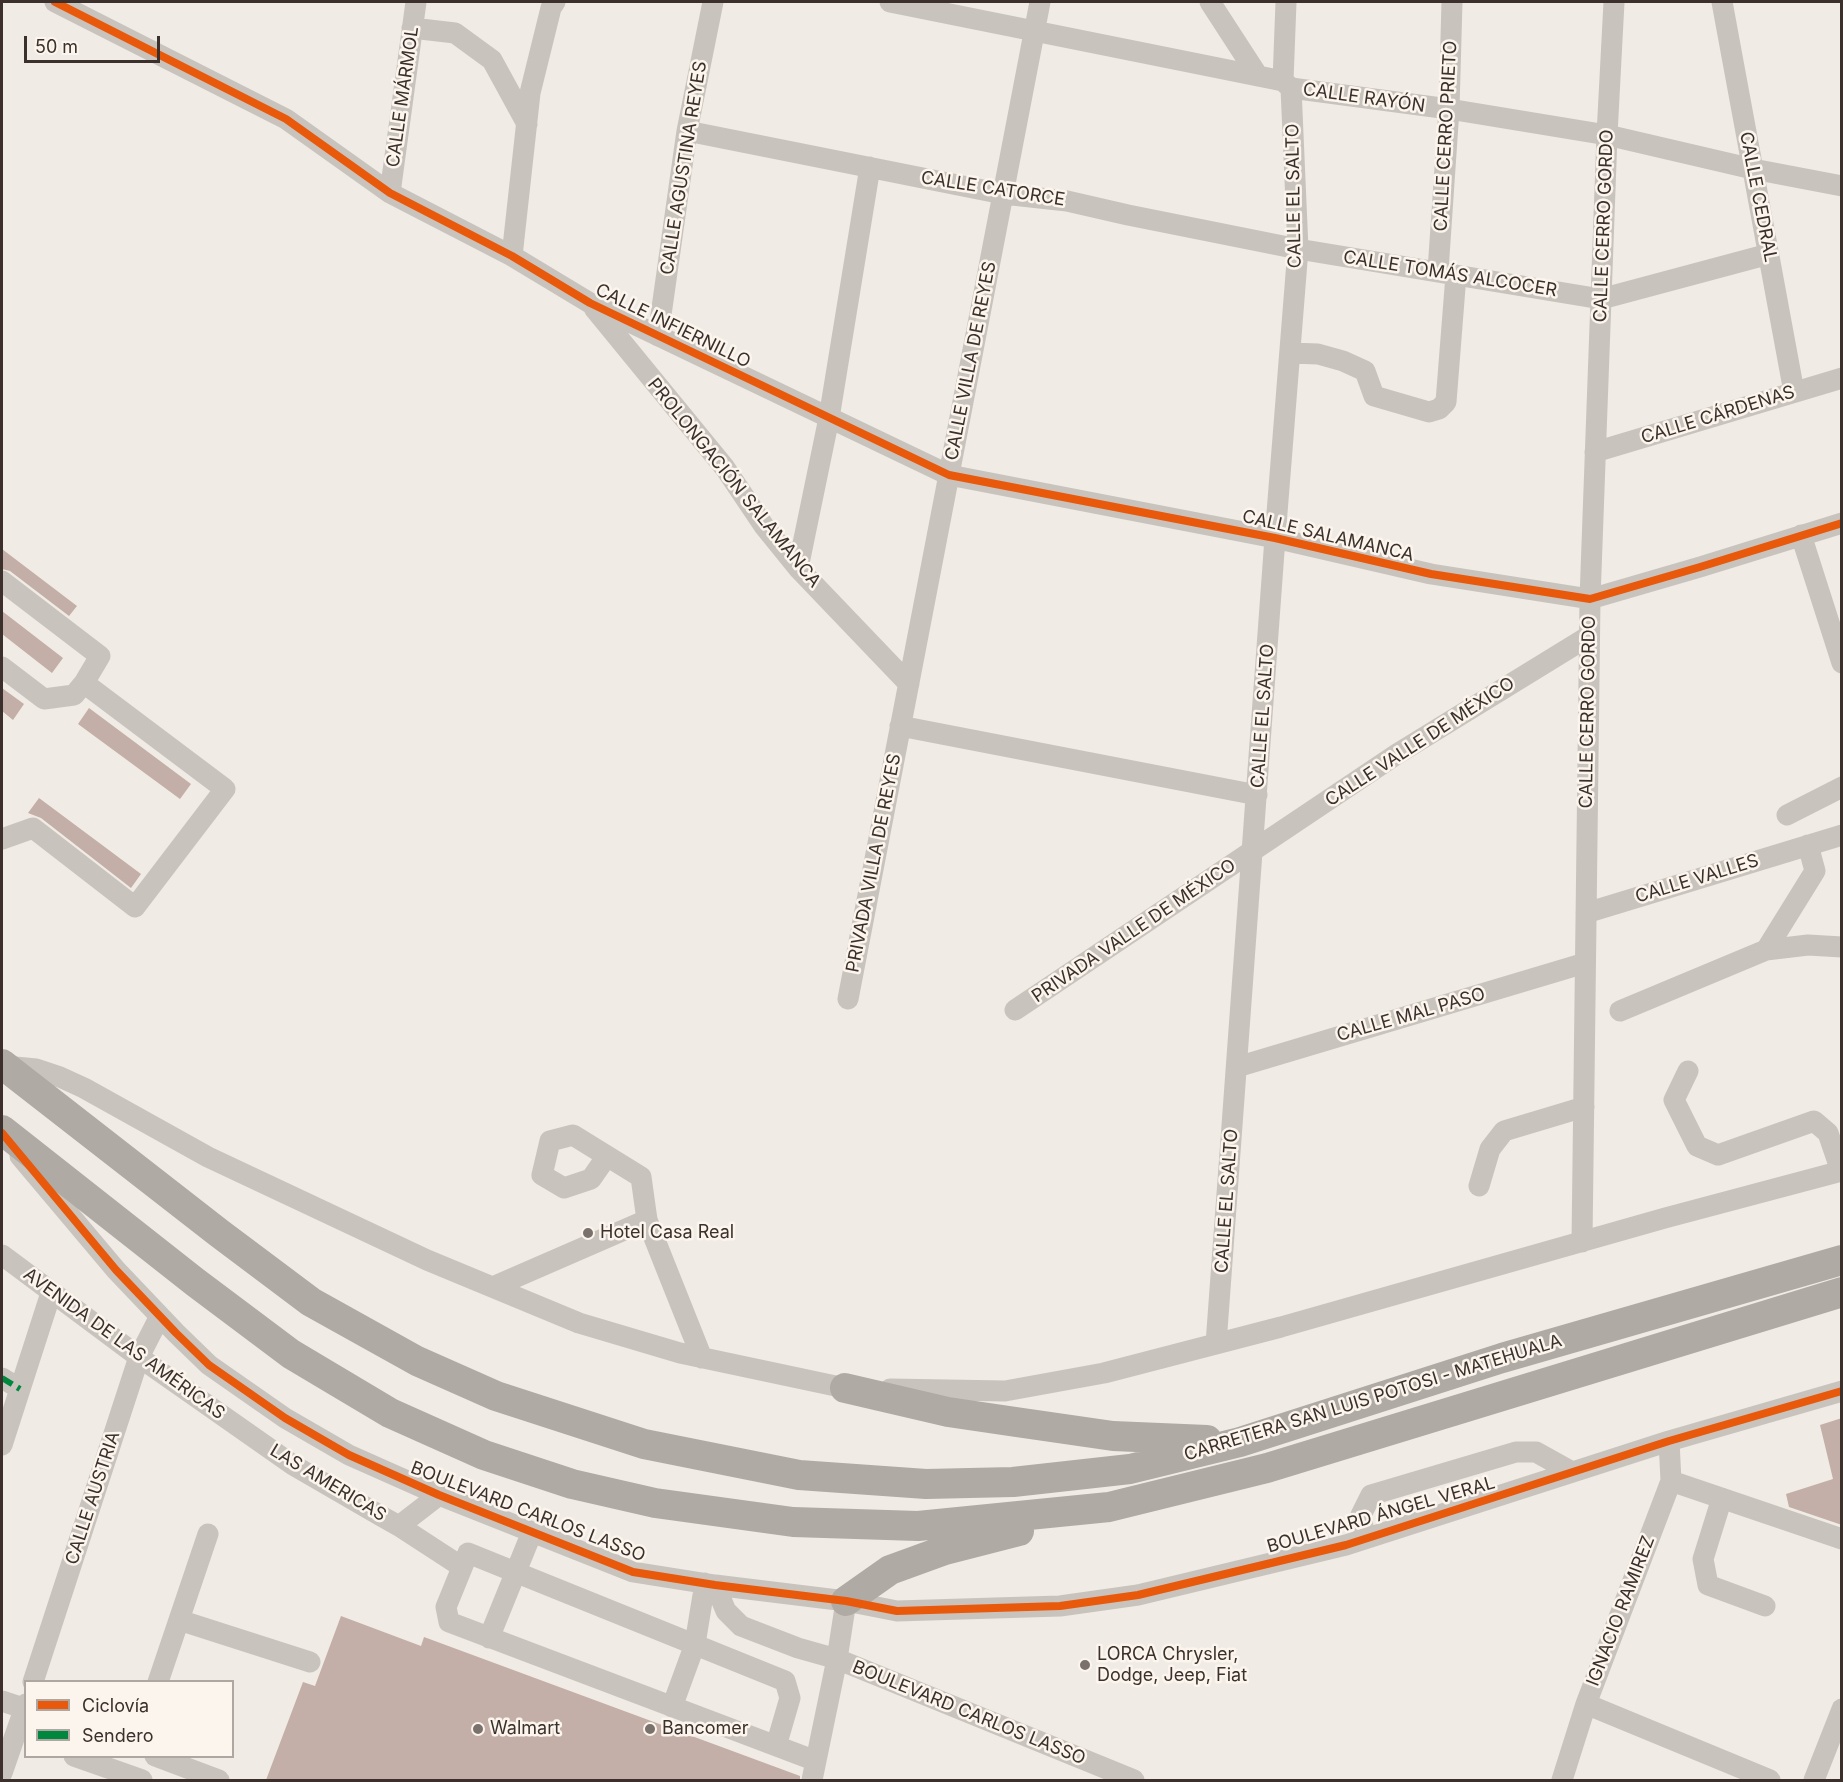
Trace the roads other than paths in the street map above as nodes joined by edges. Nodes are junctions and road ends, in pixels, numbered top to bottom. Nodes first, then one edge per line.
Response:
1 (55, 2) edge
2 (416, 2) edge
3 (555, 2) edge
4 (713, 2) edge
5 (890, 2) edge
6 (1040, 2) edge
7 (1210, 2) edge
8 (1286, 2) edge
9 (1452, 2) edge
10 (1614, 2) edge
11 (1722, 2) edge
12 (412, 28) junction
13 (1034, 31) junction
14 (1258, 76) junction
15 (1287, 85) junction
16 (1449, 109) junction
17 (527, 124) junction
18 (687, 131) junction
19 (1607, 135) junction
20 (870, 167) junction
21 (1753, 170) junction
22 (1842, 186) edge
23 (390, 193) junction
24 (1003, 194) junction
25 (1298, 249) junction
26 (1769, 254) junction
27 (512, 256) junction
28 (1447, 273) junction
29 (1601, 298) junction
30 (590, 303) junction
31 (658, 336) junction
32 (1291, 353) junction
33 (1842, 378) edge
34 (1794, 392) junction
35 (829, 418) junction
36 (1595, 453) junction
37 (949, 475) junction
38 (1842, 523) edge
39 (1801, 535) junction
40 (1275, 538) junction
41 (798, 568) junction
42 (2, 582) edge
43 (1590, 599) junction
44 (1589, 636) junction
45 (1842, 663) edge
46 (2, 667) edge
47 (84, 683) junction
48 (909, 684) junction
49 (900, 726) junction
50 (1842, 787) edge
51 (1257, 795) junction
52 (1787, 815) dead end
53 (1842, 835) edge
54 (2, 839) edge
55 (1808, 845) junction
56 (1252, 851) junction
57 (1586, 913) junction
58 (1842, 947) edge
59 (1766, 950) junction
60 (1585, 963) junction
61 (848, 999) dead end
62 (1015, 1010) dead end
63 (1620, 1011) dead end
64 (3, 1065) edge
65 (1237, 1066) junction
66 (1688, 1071) dead end
67 (1584, 1107) junction
68 (2, 1131) edge
69 (607, 1156) dead end
70 (1841, 1171) edge
71 (1479, 1186) dead end
72 (647, 1220) junction
73 (1582, 1242) junction
74 (2, 1255) edge
75 (1842, 1260) edge
76 (493, 1287) junction
77 (1842, 1292) edge
78 (51, 1293) junction
79 (160, 1316) junction
80 (1216, 1344) junction
81 (139, 1357) junction
82 (702, 1358) junction
83 (2, 1378) edge
84 (845, 1388) junction
85 (20, 1389) junction
86 (1842, 1391) edge
87 (247, 1432) joint
88 (1669, 1441) junction
89 (1240, 1442) junction
90 (2, 1445) edge
91 (1572, 1472) junction
92 (1671, 1480) junction
93 (439, 1495) junction
94 (1722, 1498) junction
95 (1109, 1507) junction
96 (399, 1526) junction
97 (532, 1532) junction
98 (208, 1534) dead end
99 (1365, 1539) junction
100 (1842, 1539) edge
101 (462, 1567) junction
102 (515, 1572) junction
103 (710, 1584) junction
104 (846, 1600) junction
105 (1765, 1606) dead end
106 (179, 1620) junction
107 (489, 1638) junction
108 (695, 1644) junction
109 (837, 1659) junction
110 (310, 1662) dead end
111 (34, 1680) edge
112 (160, 1680) edge
113 (2, 1701) edge
114 (1586, 1704) junction
115 (24, 1707) edge
116 (672, 1707) junction
117 (24, 1709) edge
118 (1842, 1709) edge
119 (13, 1735) edge
120 (776, 1746) junction
121 (80, 1758) edge
122 (160, 1758) edge
123 (814, 1771) edge
124 (2, 1773) edge
125 (142, 1780) edge
126 (219, 1780) edge
127 (1134, 1780) edge
128 (1562, 1780) edge
129 (1770, 1780) edge
130 (1814, 1780) edge

1 - 23 street, CALLE INFIERNILLO
2 - 12 street, CALLE MÁRMOL
3 - 17 street
4 - 18 street, CALLE AGUSTINA REYES
5 - 13 street, CALLE RAYÓN
6 - 13 street, CALLE VILLA DE REYES
7 - 14 street
8 - 15 street, CALLE EL SALTO
9 - 16 street, CALLE CERRO PRIETO
10 - 19 street, CALLE CERRO GORDO
11 - 21 street, CALLE CEDRAL
12 - 17 street
12 - 23 street, CALLE MÁRMOL
13 - 14 street, CALLE RAYÓN
13 - 24 street, CALLE VILLA DE REYES
14 - 15 street, CALLE RAYÓN
15 - 16 street, CALLE RAYÓN
15 - 25 street, CALLE EL SALTO
16 - 19 street, CALLE RAYÓN
16 - 28 street, CALLE CERRO PRIETO
17 - 27 street
18 - 20 street, CALLE CATORCE
18 - 31 street, CALLE AGUSTINA REYES
19 - 21 street, CALLE RAYÓN
19 - 29 street, CALLE CERRO GORDO
20 - 24 street, CALLE CATORCE
20 - 35 street
21 - 22 street, CALLE RAYÓN
21 - 26 street, CALLE CEDRAL
23 - 27 street, CALLE INFIERNILLO
24 - 25 street, CALLE CATORCE
24 - 37 street, CALLE VILLA DE REYES
25 - 28 street, CALLE TOMÁS ALCOCER
25 - 32 street, CALLE EL SALTO
26 - 29 street
26 - 34 street, CALLE CEDRAL
27 - 30 street, CALLE INFIERNILLO
28 - 29 street, CALLE TOMÁS ALCOCER
28 - 32 street, CALLE CERRO PRIETO
29 - 36 street, CALLE CERRO GORDO
30 - 31 street, CALLE INFIERNILLO
30 - 41 street, PROLONGACIÓN SALAMANCA
31 - 35 street, CALLE INFIERNILLO
32 - 40 street, CALLE EL SALTO
33 - 34 street, CALLE CÁRDENAS
34 - 36 street, CALLE CÁRDENAS
35 - 37 street, CALLE INFIERNILLO
35 - 41 street
36 - 43 street, CALLE CERRO GORDO
37 - 40 street, CALLE SALAMANCA
37 - 48 street, CALLE VILLA DE REYES
38 - 39 street, CALLE SALAMANCA
39 - 43 street, CALLE SALAMANCA
39 - 45 street
40 - 43 street, CALLE SALAMANCA
40 - 51 street, CALLE EL SALTO
41 - 48 street, PROLONGACIÓN SALAMANCA
42 - 47 street
43 - 44 street, CALLE CERRO GORDO
44 - 56 street, CALLE VALLE DE MÉXICO
44 - 57 street, CALLE CERRO GORDO
46 - 47 street
47 - 54 street
48 - 49 street, CALLE VILLA DE REYES
49 - 51 street
49 - 61 street, PRIVADA VILLA DE REYES
50 - 52 street
51 - 56 street, CALLE EL SALTO
53 - 55 street, CALLE VALLES
55 - 57 street, CALLE VALLES
55 - 59 street
56 - 62 street, PRIVADA VALLE DE MÉXICO
56 - 65 street, CALLE EL SALTO
57 - 60 street, CALLE CERRO GORDO
58 - 59 street
59 - 63 street
60 - 65 street, CALLE MAL PASO
60 - 67 street, CALLE CERRO GORDO
64 - 76 street
64 - 89 highway, CARRETERA SAN LUIS POTOSI - MATEHUALA
65 - 80 street, CALLE EL SALTO
66 - 70 street
67 - 71 street
67 - 73 street, CALLE CERRO GORDO
68 - 79 street, BOULEVARD CARLOS LASSO
68 - 95 highway, CARRETERA SAN LUIS POTOSI - MATEHUALA
69 - 72 street
70 - 73 street
72 - 76 street
72 - 82 street
73 - 80 street
74 - 78 street, AVENIDA DE LAS AMÉRICAS
75 - 89 highway, CARRETERA SAN LUIS POTOSI - MATEHUALA
76 - 82 street
77 - 95 highway, CARRETERA SAN LUIS POTOSI - MATEHUALA
78 - 81 street, AVENIDA DE LAS AMÉRICAS
78 - 85 street
79 - 81 street, CALLE AUSTRIA
79 - 93 street, BOULEVARD CARLOS LASSO
80 - 84 street
81 - 87 street, AVENIDA DE LAS AMÉRICAS
81 - 111 street, CALLE AUSTRIA
82 - 84 street
83 - 85 street
84 - 89 highway
85 - 90 street
86 - 88 street, BOULEVARD ÁNGEL VERAL
87 - 96 street, LAS AMERICAS
88 - 91 street, BOULEVARD ÁNGEL VERAL
88 - 92 street, IGNACIO RAMIREZ
91 - 99 street, BOULEVARD ÁNGEL VERAL
91 - 99 street
92 - 94 street
92 - 114 street, IGNACIO RAMIREZ
93 - 96 street, LAS AMERICAS
93 - 97 street, BOULEVARD CARLOS LASSO
94 - 100 street
94 - 105 street
95 - 104 highway
96 - 101 street
97 - 102 street
97 - 103 street, BOULEVARD CARLOS LASSO
98 - 106 street
99 - 104 street, BOULEVARD ÁNGEL VERAL
101 - 102 street
101 - 107 street
102 - 107 street
102 - 108 street
103 - 104 street, BOULEVARD CARLOS LASSO
103 - 108 street
103 - 109 street, BOULEVARD CARLOS LASSO
104 - 109 street
106 - 110 street
106 - 112 street
107 - 116 street
108 - 116 street
108 - 120 street
109 - 123 street
109 - 127 street, BOULEVARD CARLOS LASSO
113 - 115 street
114 - 128 street, IGNACIO RAMIREZ
114 - 129 street
116 - 120 street
117 - 119 street
118 - 130 street
119 - 124 street
120 - 123 street
121 - 125 street
122 - 126 street

